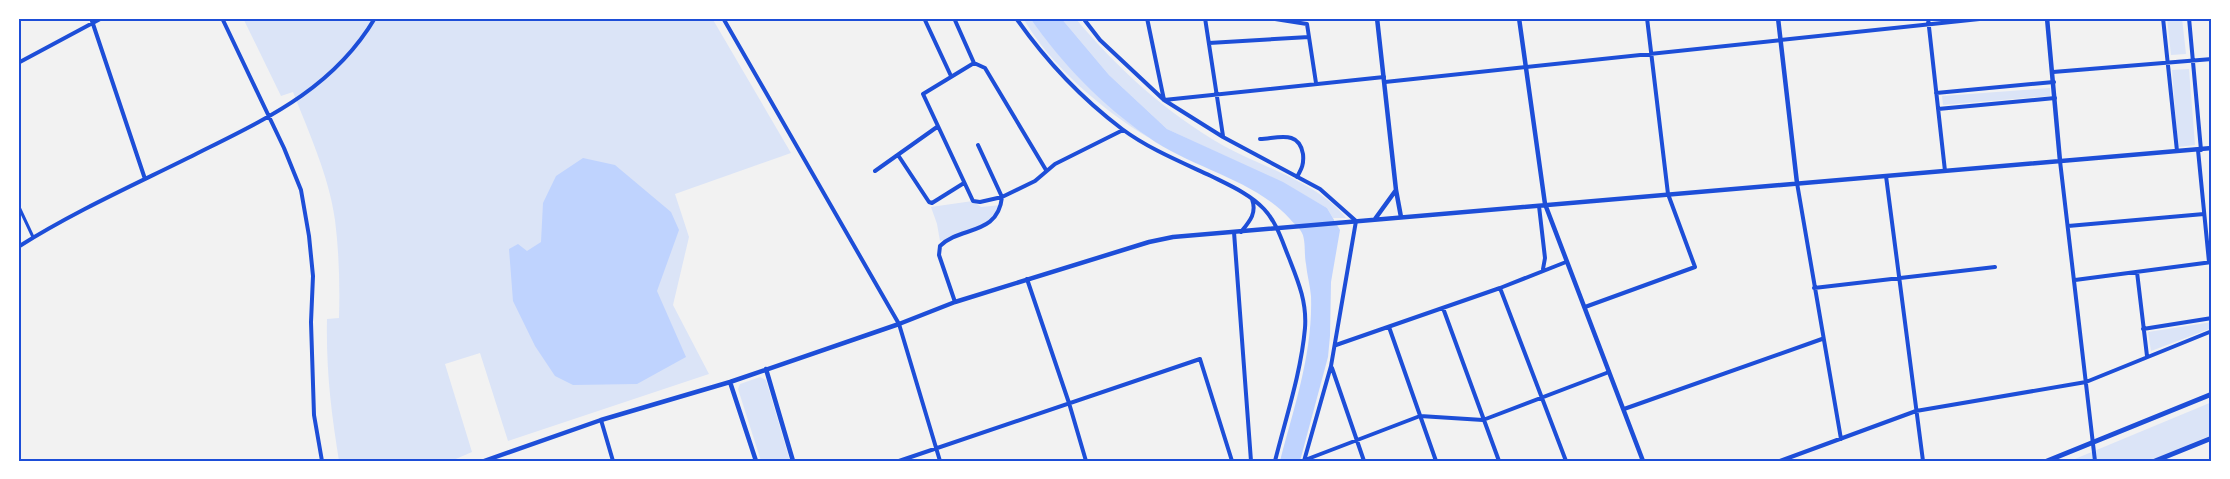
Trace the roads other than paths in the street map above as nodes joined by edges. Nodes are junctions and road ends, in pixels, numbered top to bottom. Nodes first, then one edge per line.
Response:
1 (102, 18) edge
2 (222, 18) edge
3 (375, 18) edge
4 (723, 18) edge
5 (924, 18) edge
6 (954, 18) edge
7 (1016, 18) edge
8 (1083, 18) edge
9 (1147, 18) edge
10 (1205, 18) edge
11 (1268, 18) edge
12 (1377, 18) edge
13 (1519, 18) edge
14 (1647, 18) edge
15 (1778, 18) edge
16 (1928, 18) edge
17 (1989, 18) edge
18 (2047, 18) edge
19 (2163, 18) edge
20 (2189, 18) edge
21 (92, 20) edge
22 (1929, 24) junction
23 (1309, 37) junction
24 (1780, 40) junction
25 (1209, 43) junction
26 (1652, 54) junction
27 (2212, 59) edge
28 (2193, 60) junction
29 (18, 63) edge
30 (974, 63) junction
31 (2168, 63) junction
32 (1524, 67) junction
33 (2053, 72) junction
34 (951, 76) junction
35 (1385, 80) junction
36 (2054, 82) junction
37 (1316, 83) junction
38 (1936, 93) junction
39 (1217, 94) junction
40 (2055, 98) junction
41 (1164, 100) junction
42 (1938, 109) junction
43 (268, 117) junction
44 (937, 127) junction
45 (1123, 130) junction
46 (1223, 137) junction
47 (1260, 139) dead end
48 (978, 145) dead end
49 (2212, 148) edge
50 (2200, 150) junction
51 (2177, 152) junction
52 (898, 155) junction
53 (2061, 161) junction
54 (1046, 170) junction
55 (875, 171) dead end
56 (1945, 171) junction
57 (1886, 176) junction
58 (1297, 177) junction
59 (145, 179) junction
60 (964, 183) junction
61 (1797, 183) junction
62 (1396, 190) junction
63 (1668, 194) junction
64 (1002, 197) junction
65 (1251, 198) junction
66 (1542, 204) junction
67 (18, 206) edge
68 (2204, 214) junction
69 (1401, 217) junction
70 (1375, 219) junction
71 (1356, 221) junction
72 (2068, 226) junction
73 (1278, 230) junction
74 (1241, 231) junction
75 (1234, 232) junction
76 (33, 237) junction
77 (18, 247) edge
78 (1566, 262) junction
79 (2210, 262) edge
80 (1995, 267) dead end
81 (1542, 270) junction
82 (2137, 272) junction
83 (1899, 278) junction
84 (1027, 279) junction
85 (2075, 280) junction
86 (1500, 288) junction
87 (1814, 288) junction
88 (955, 302) junction
89 (1443, 308) junction
90 (1585, 308) junction
91 (2212, 318) edge
92 (899, 324) junction
93 (1389, 327) junction
94 (2143, 329) junction
95 (2212, 331) edge
96 (1822, 339) junction
97 (1335, 346) junction
98 (2147, 356) junction
99 (1331, 366) junction
100 (766, 369) junction
101 (1610, 372) junction
102 (730, 382) junction
103 (2086, 382) junction
104 (2212, 394) edge
105 (1542, 397) junction
106 (1069, 403) junction
107 (1624, 409) junction
108 (1916, 411) junction
109 (1420, 416) junction
110 (601, 420) junction
111 (1483, 420) junction
112 (2212, 438) edge
113 (1356, 439) junction
114 (1840, 439) junction
115 (2092, 442) junction
116 (937, 449) junction
117 (1305, 460) edge
118 (322, 461) edge
119 (484, 461) edge
120 (613, 461) edge
121 (756, 461) edge
122 (793, 461) edge
123 (899, 461) edge
124 (940, 461) edge
125 (1086, 461) edge
126 (1232, 461) edge
127 (1251, 461) edge
128 (1275, 461) edge
129 (1364, 461) edge
130 (1436, 461) edge
131 (1499, 461) edge
132 (1566, 461) edge
133 (1643, 461) edge
134 (1780, 461) edge
135 (1923, 461) edge
136 (2047, 461) edge
137 (2095, 461) edge
138 (2155, 461) edge

1 - 21 street
2 - 43 street
3 - 43 street
4 - 92 street
5 - 34 street
6 - 30 street
7 - 45 street
8 - 41 street
9 - 41 street
10 - 25 street
11 - 23 street
12 - 35 street
13 - 32 street
14 - 26 street
15 - 24 street
16 - 22 street
17 - 22 street
18 - 33 street
19 - 31 street
20 - 28 street
21 - 29 street
21 - 59 street
22 - 24 street
22 - 38 street
23 - 25 street
23 - 37 street
24 - 26 street
24 - 61 street
25 - 39 street
26 - 32 street
26 - 63 street
27 - 28 street
28 - 31 street
28 - 50 street
30 - 34 street
30 - 54 street
31 - 33 street
31 - 51 street
32 - 35 street
32 - 66 street
33 - 36 street
34 - 44 street
35 - 37 street
35 - 62 street
36 - 38 street
36 - 40 street
37 - 39 street
38 - 42 street
39 - 41 street
39 - 46 street
40 - 42 street
40 - 53 street
41 - 46 street
42 - 56 street
43 - 59 street
43 - 118 street
44 - 52 street
44 - 60 street
45 - 54 street
45 - 65 street
46 - 58 street
47 - 58 street
48 - 64 street
49 - 50 street
50 - 51 street
50 - 68 street
51 - 53 street
52 - 55 street
52 - 60 street
53 - 56 street
53 - 72 street
54 - 64 street
56 - 57 street
57 - 61 street
57 - 83 street
58 - 71 street
59 - 76 street
60 - 64 street
61 - 63 street
61 - 87 street
62 - 69 street
62 - 70 street
63 - 66 street
63 - 90 street
64 - 88 street
65 - 73 street
65 - 74 street
66 - 69 street
66 - 78 street
66 - 81 street
67 - 76 street
68 - 72 street
68 - 79 street
69 - 70 street
70 - 71 street
71 - 73 street
71 - 97 street
72 - 85 street
73 - 74 street
73 - 128 street
74 - 75 street
75 - 84 street
75 - 127 street
76 - 77 street
78 - 81 street
78 - 90 street
79 - 82 street
80 - 83 street
81 - 86 street
82 - 85 street
82 - 94 street
83 - 87 street
83 - 108 street
84 - 88 street
84 - 106 street
85 - 103 street
86 - 89 street
86 - 105 street
87 - 96 street
88 - 92 street
89 - 93 street
89 - 111 street
90 - 101 street
91 - 94 street
92 - 100 street
92 - 116 street
93 - 97 street
93 - 109 street
94 - 98 street
95 - 98 street
96 - 107 street
96 - 114 street
97 - 99 street
98 - 103 street
99 - 113 street
99 - 117 street
100 - 102 street
100 - 122 street
101 - 105 street
101 - 107 street
102 - 110 street
102 - 121 street
103 - 108 street
103 - 115 street
104 - 115 main road
105 - 111 street
105 - 132 street
106 - 116 street
106 - 125 street
106 - 126 street
107 - 133 street
108 - 114 street
108 - 135 street
109 - 111 street
109 - 113 street
109 - 130 street
110 - 119 street
110 - 120 street
111 - 131 street
112 - 138 main road
113 - 117 street
113 - 129 street
114 - 134 street
115 - 136 main road
115 - 137 street
116 - 123 street
116 - 124 street

